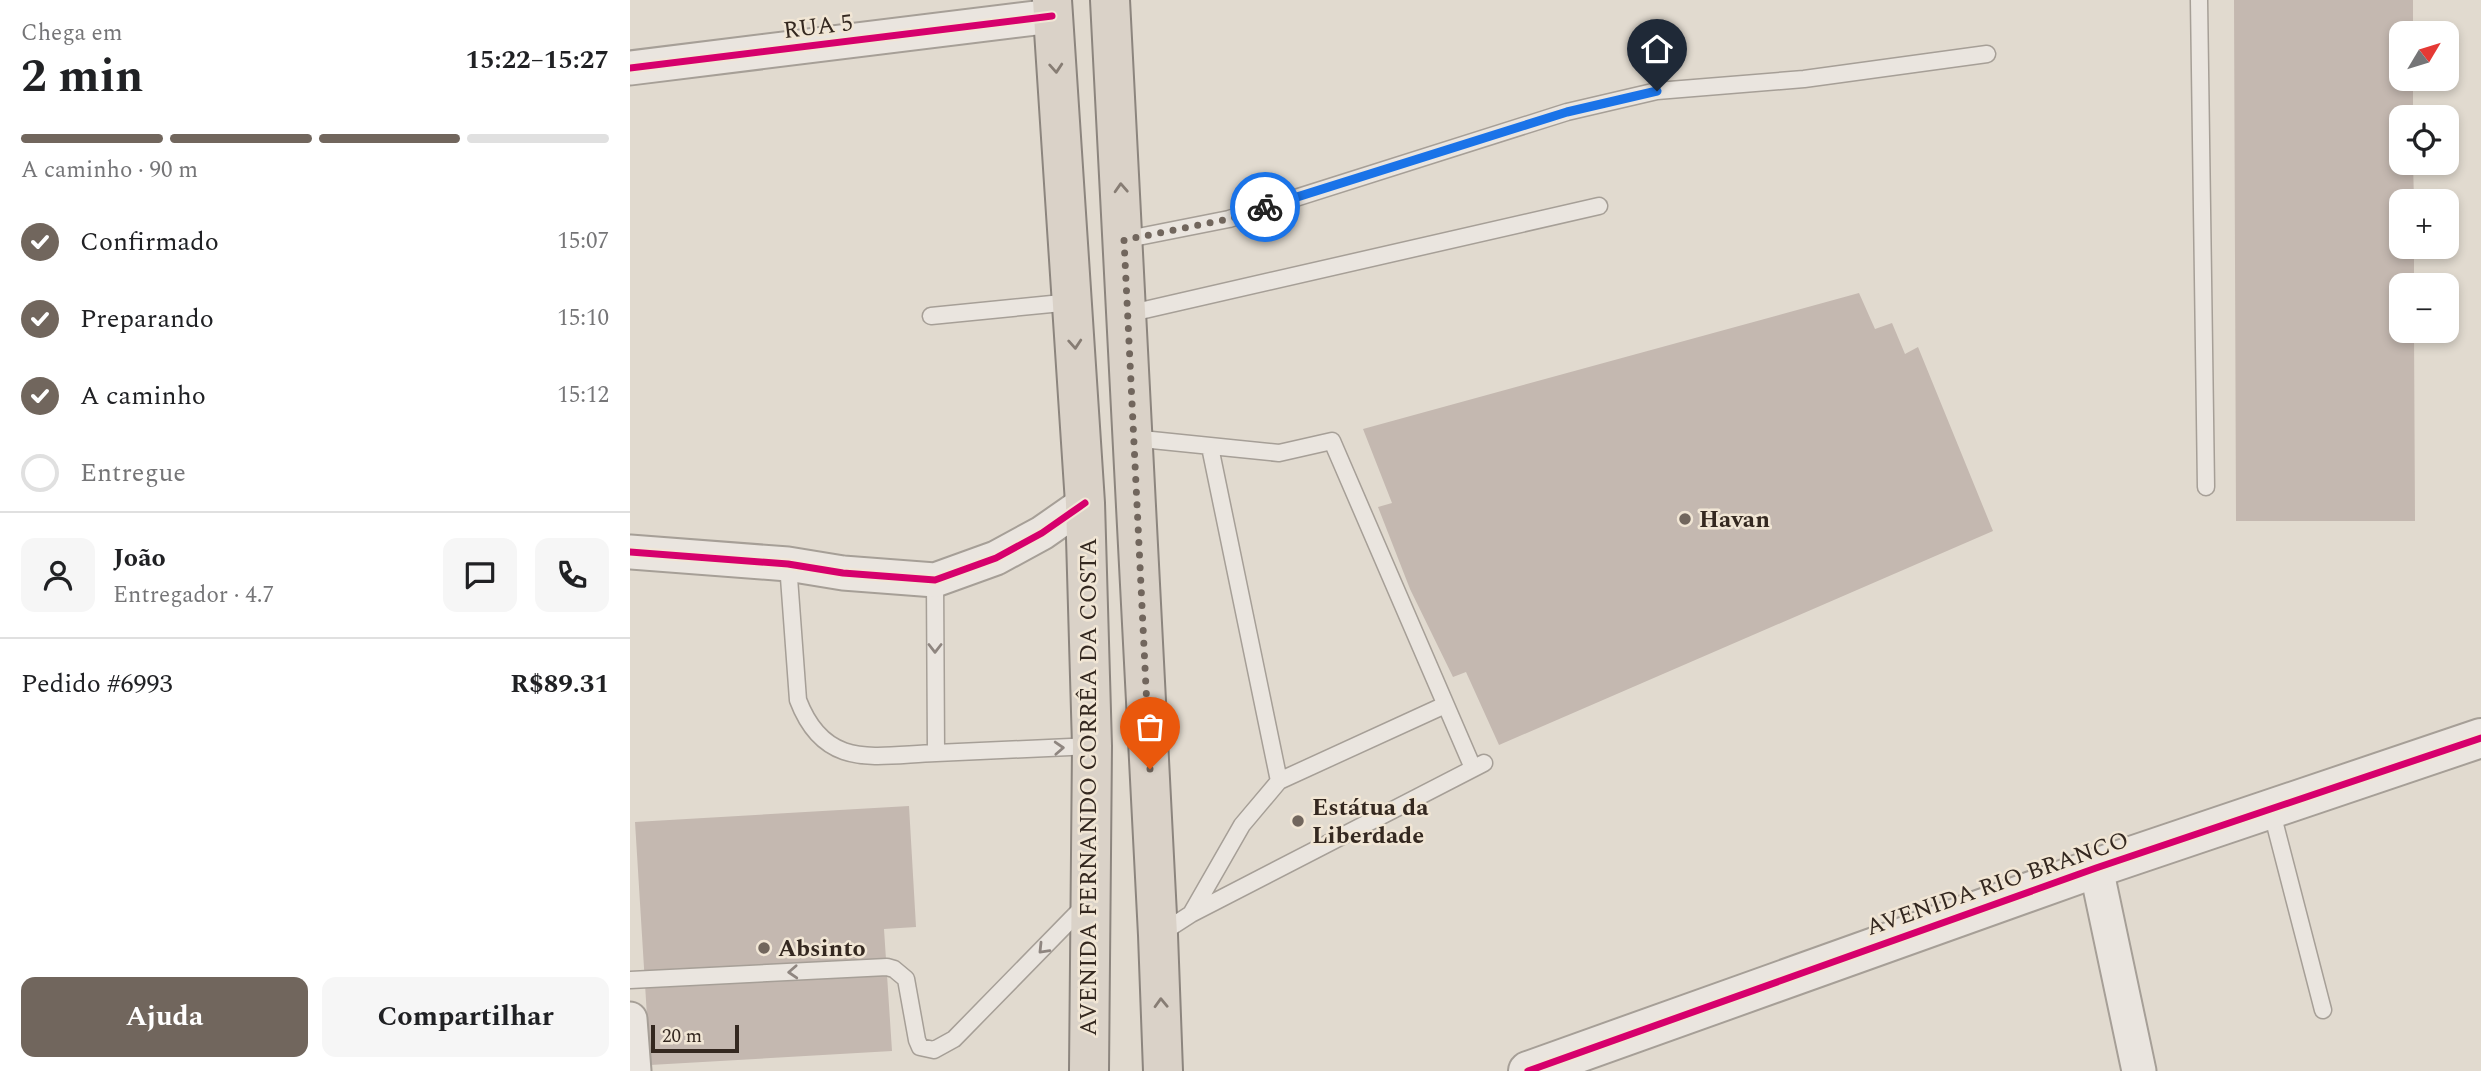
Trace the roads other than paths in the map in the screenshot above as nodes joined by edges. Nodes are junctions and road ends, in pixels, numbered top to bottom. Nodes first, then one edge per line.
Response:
1 (1110, 0) edge
2 (2199, 0) edge
3 (1052, 8) edge
4 (1987, 54) dead end
5 (630, 68) edge
6 (1600, 206) dead end
7 (1124, 240) junction
8 (1072, 302) junction
9 (1127, 314) junction
10 (931, 317) dead end
11 (1132, 438) junction
12 (1210, 447) junction
13 (2206, 487) dead end
14 (1085, 503) junction
15 (630, 552) edge
16 (788, 565) junction
17 (935, 580) junction
18 (1445, 705) junction
19 (2480, 741) edge
20 (1092, 746) junction
21 (936, 753) junction
22 (1279, 782) junction
23 (2271, 809) junction
24 (2096, 868) junction
25 (1091, 900) junction
26 (1191, 914) junction
27 (1158, 935) junction
28 (630, 980) edge
29 (2323, 1010) dead end
30 (630, 1019) edge
31 (634, 1071) edge
32 (1089, 1071) edge
33 (1163, 1071) edge
34 (1528, 1071) edge
35 (2139, 1071) edge

7 -> 1 highway, AVENIDA FERNANDO CORRÊA DA COSTA
2 - 13 lane
3 - 5 street, RUA 5
3 -> 8 highway, AVENIDA FERNANDO CORRÊA DA COSTA
4 - 7 lane
6 - 9 lane
7 - 9 highway, AVENIDA FERNANDO CORRÊA DA COSTA
8 - 10 lane
8 -> 14 highway, AVENIDA FERNANDO CORRÊA DA COSTA
9 - 11 highway, AVENIDA FERNANDO CORRÊA DA COSTA
11 - 12 lane
11 - 27 highway, AVENIDA FERNANDO CORRÊA DA COSTA
12 - 18 lane
12 - 22 lane
14 - 17 street
14 - 20 highway, AVENIDA FERNANDO CORRÊA DA COSTA
15 - 16 street
16 - 17 street
16 - 21 lane
17 -> 21 lane
18 - 22 lane
18 - 26 lane
19 - 23 street, AVENIDA RIO BRANCO
21 -> 20 lane
20 - 25 highway, AVENIDA FERNANDO CORRÊA DA COSTA
22 - 26 lane
23 - 24 street, AVENIDA RIO BRANCO
23 - 29 lane
24 - 34 street, AVENIDA RIO BRANCO
24 - 35 street
25 -> 28 lane
25 - 32 highway, AVENIDA FERNANDO CORRÊA DA COSTA
26 - 27 lane
33 -> 27 highway, AVENIDA FERNANDO CORRÊA DA COSTA
30 - 31 street

